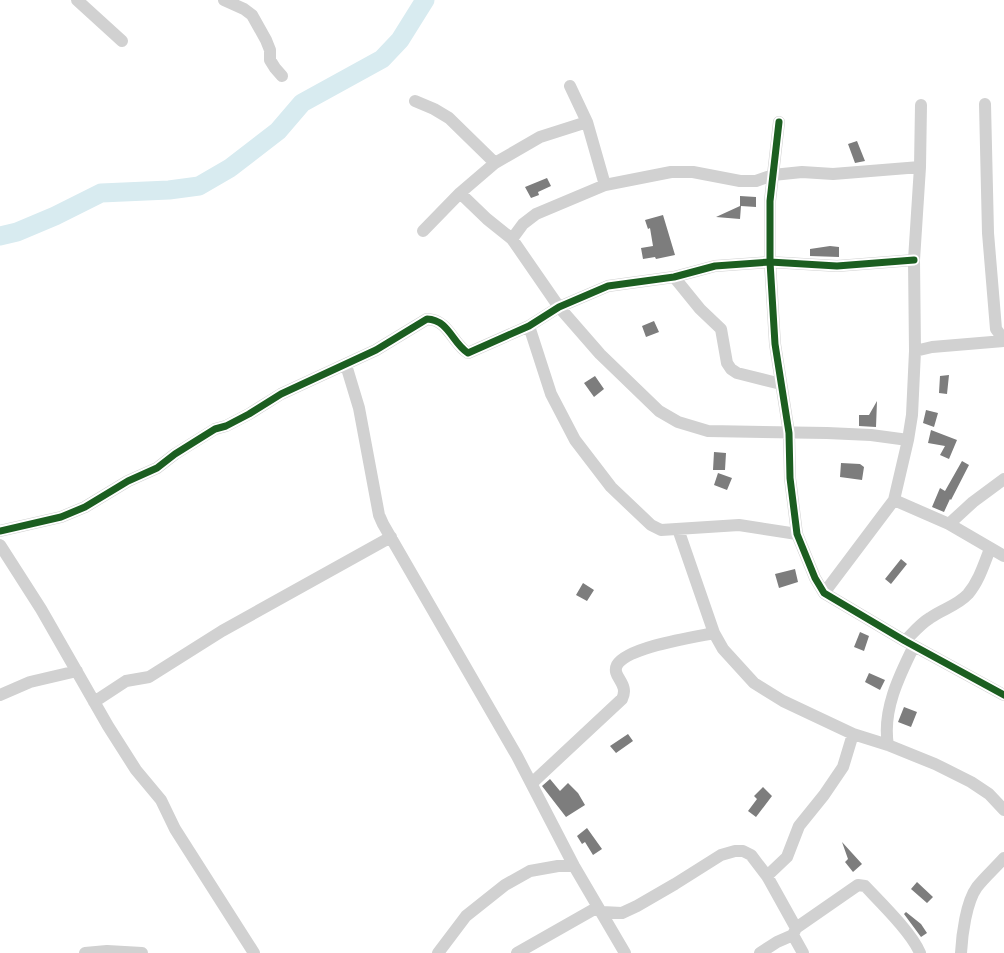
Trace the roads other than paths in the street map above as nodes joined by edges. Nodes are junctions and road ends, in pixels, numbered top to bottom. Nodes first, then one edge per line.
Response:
1 (77, 0) edge
2 (224, 0) edge
3 (122, 41) dead end
4 (282, 76) dead end
5 (570, 86) dead end
6 (415, 101) dead end
7 (985, 104) dead end
8 (921, 105) dead end
9 (587, 122) junction
10 (779, 122) dead end
11 (495, 163) junction
12 (920, 167) junction
13 (773, 175) junction
14 (605, 185) junction
15 (460, 193) junction
16 (423, 231) dead end
17 (512, 239) junction
18 (914, 260) junction
19 (770, 262) junction
20 (674, 277) junction
21 (559, 307) junction
22 (529, 326) junction
23 (1001, 337) edge
24 (915, 351) junction
25 (346, 365) junction
26 (781, 384) junction
27 (789, 433) junction
28 (908, 440) junction
29 (1004, 479) edge
30 (894, 500) junction
31 (948, 524) junction
32 (678, 529) junction
33 (0, 531) edge
34 (797, 534) junction
35 (391, 537) junction
36 (0, 545) edge
37 (990, 549) junction
38 (1004, 556) edge
39 (824, 593) junction
40 (714, 633) junction
41 (910, 644) junction
42 (77, 671) junction
43 (0, 695) edge
44 (1004, 695) edge
45 (94, 702) junction
46 (853, 734) junction
47 (888, 745) junction
48 (532, 783) junction
49 (1004, 810) edge
50 (1004, 858) edge
51 (574, 866) junction
52 (767, 876) junction
53 (600, 910) junction
54 (795, 932) junction
55 (107, 952) edge
56 (85, 953) edge
57 (142, 953) edge
58 (254, 953) edge
59 (438, 953) edge
60 (517, 953) edge
61 (625, 953) edge
62 (760, 953) edge
63 (803, 953) edge
64 (920, 953) edge
65 (961, 953) edge

1 - 3 street
2 - 4 street
5 - 9 street
6 - 11 street
7 - 23 street
8 - 12 street
9 - 11 street
9 - 14 street
10 - 13 street
11 - 15 street
12 - 13 street
12 - 18 street
13 - 14 street
13 - 19 street
14 - 17 street
15 - 16 street
15 - 17 street
17 - 21 street
18 - 19 street
18 - 24 street
19 - 20 street
19 - 26 street
20 - 21 street
20 - 26 street
21 - 22 street
21 - 27 street
22 - 25 street
22 - 32 street
23 - 24 street
24 - 28 street
25 - 33 street
25 - 35 street
26 - 27 street
27 - 28 street
27 - 34 street
28 - 30 street
29 - 31 street
30 - 31 street
30 - 39 street
31 - 37 street
32 - 34 street
32 - 40 street
34 - 39 street
35 - 45 street
35 - 48 street
36 - 42 street
37 - 38 street
37 - 41 street
39 - 41 street
40 - 46 street
40 - 48 street
41 - 44 street
41 - 47 street
42 - 43 street
42 - 45 street
45 - 58 street
46 - 47 street
46 - 52 street
47 - 49 street
48 - 51 street
50 - 65 street
51 - 53 street
51 - 59 street
52 - 53 street
52 - 54 street
53 - 60 street
53 - 61 street
54 - 62 street
54 - 63 street
54 - 64 street
55 - 56 street
55 - 57 street

